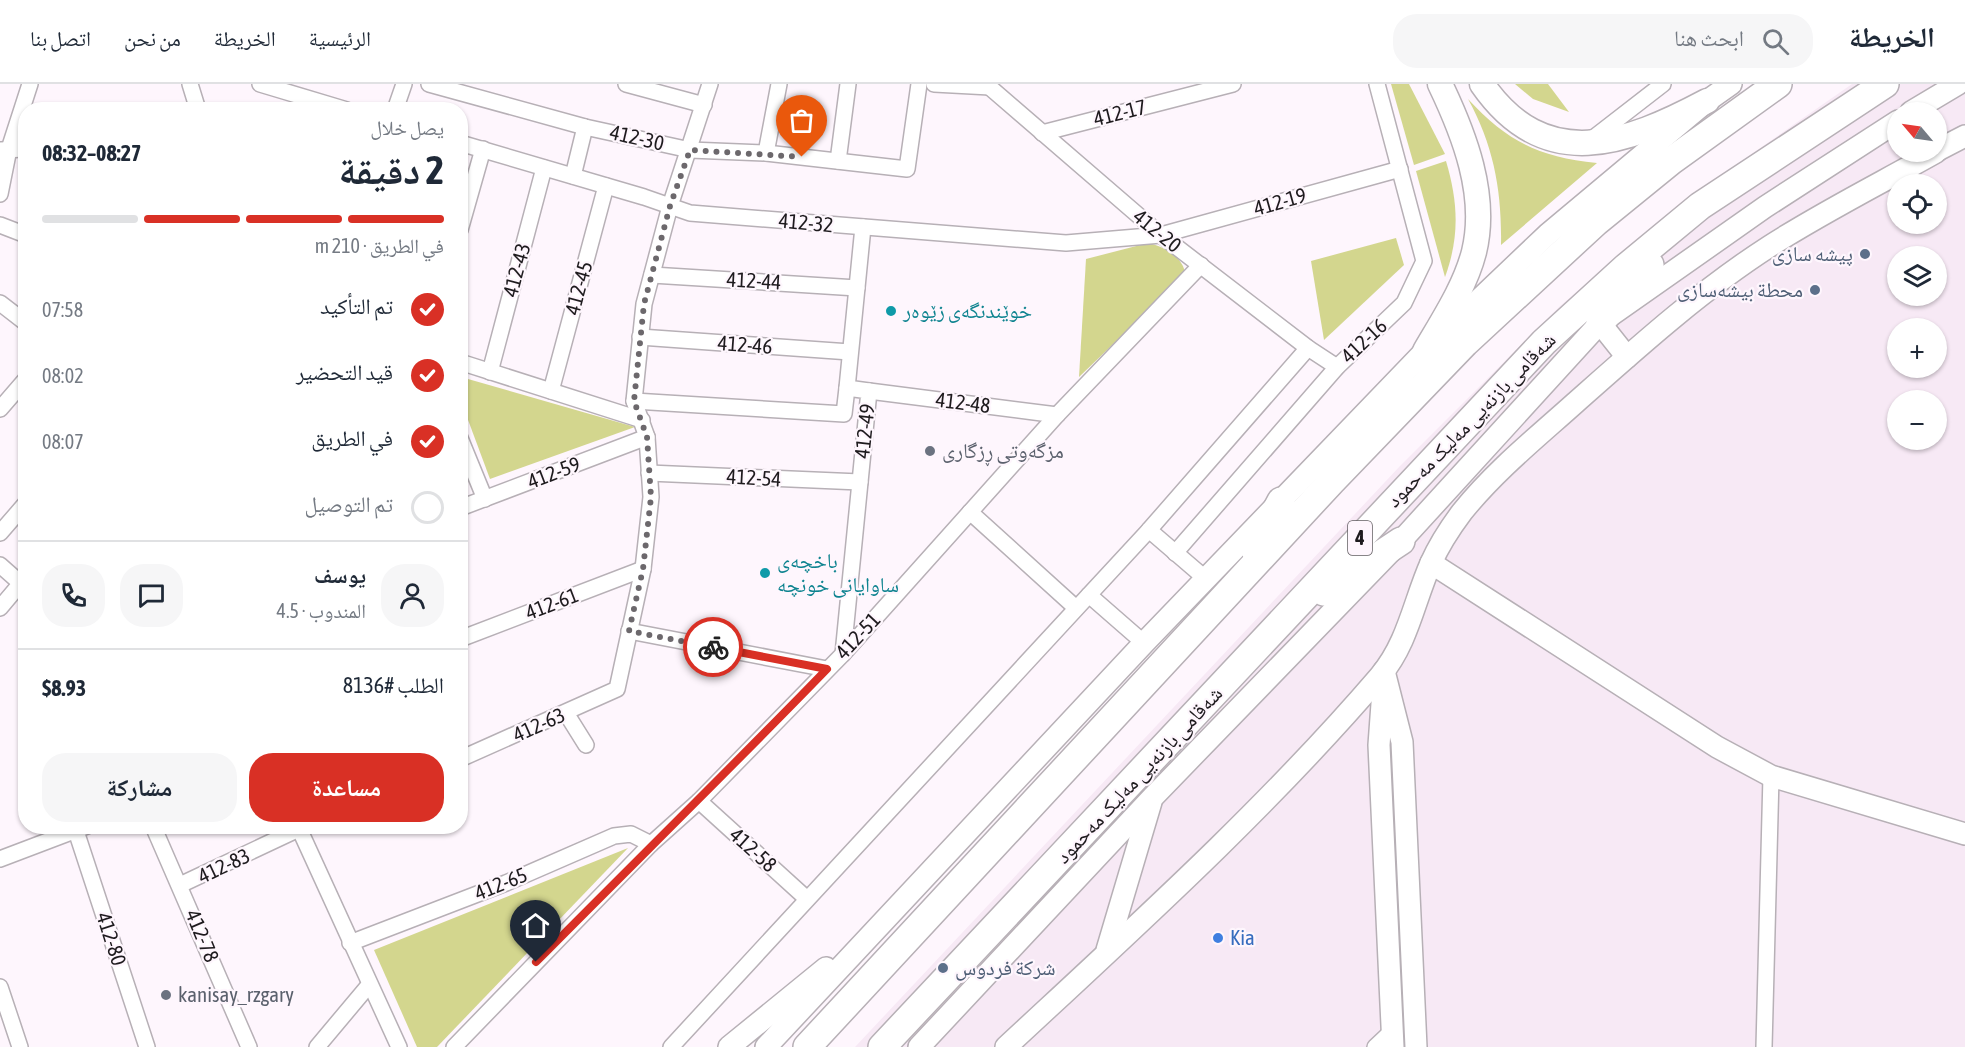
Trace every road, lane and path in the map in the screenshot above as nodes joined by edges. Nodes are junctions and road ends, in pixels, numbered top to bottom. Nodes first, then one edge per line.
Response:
1 (30, 84) edge
2 (190, 84) edge
3 (260, 84) edge
4 (404, 84) edge
5 (429, 84) edge
6 (626, 84) edge
7 (710, 84) edge
8 (779, 84) edge
9 (848, 84) edge
10 (919, 84) edge
11 (934, 84) edge
12 (1233, 84) edge
13 (1377, 84) edge
14 (1440, 84) edge
15 (1482, 84) edge
16 (1663, 84) edge
17 (1731, 84) edge
18 (1778, 84) edge
19 (1886, 84) edge
20 (1958, 84) edge
21 (988, 86) edge
22 (1707, 101) junction
23 (23, 102) edge
24 (196, 102) edge
25 (296, 102) edge
26 (398, 102) edge
27 (1930, 102) edge
28 (704, 105) junction
29 (18, 116) edge
30 (585, 127) junction
31 (1887, 128) edge
32 (1042, 133) junction
33 (1965, 136) edge
34 (1947, 144) edge
35 (468, 145) edge
36 (1584, 145) junction
37 (483, 149) junction
38 (5, 150) edge
39 (690, 150) junction
40 (766, 153) junction
41 (838, 161) junction
42 (1914, 162) edge
43 (544, 168) junction
44 (1400, 169) junction
45 (573, 176) junction
46 (606, 186) junction
47 (0, 194) edge
48 (468, 202) edge
49 (670, 206) junction
50 (1700, 206) junction
51 (0, 225) edge
52 (863, 227) junction
53 (18, 234) edge
54 (1161, 235) junction
55 (1201, 265) junction
56 (652, 275) junction
57 (857, 288) junction
58 (0, 303) edge
59 (18, 317) edge
60 (1600, 323) junction
61 (640, 337) junction
62 (1308, 348) junction
63 (1425, 351) junction
64 (850, 352) junction
65 (1627, 357) junction
66 (468, 365) edge
67 (1337, 366) junction
68 (490, 372) junction
69 (18, 388) edge
70 (847, 388) junction
71 (551, 391) junction
72 (869, 391) junction
73 (634, 401) junction
74 (0, 409) edge
75 (844, 414) junction
76 (1057, 415) junction
77 (866, 416) junction
78 (642, 420) junction
79 (647, 437) junction
80 (468, 458) edge
81 (649, 473) junction
82 (860, 482) junction
83 (485, 499) junction
84 (1281, 501) junction
85 (468, 505) edge
86 (18, 512) edge
87 (970, 512) junction
88 (1149, 530) junction
89 (0, 533) edge
90 (1401, 541) junction
91 (1175, 553) junction
92 (1431, 563) junction
93 (0, 565) edge
94 (643, 569) junction
95 (1206, 579) junction
96 (18, 581) edge
97 (1238, 583) junction
98 (18, 591) edge
99 (1089, 595) junction
100 (0, 608) edge
101 (1076, 608) junction
102 (1290, 614) junction
103 (629, 631) junction
104 (468, 636) edge
105 (1144, 643) junction
106 (843, 654) junction
107 (827, 669) junction
108 (1384, 671) junction
109 (566, 713) junction
110 (1402, 742) junction
111 (586, 745) dead end
112 (1379, 745) junction
113 (468, 756) edge
114 (1771, 776) junction
115 (1153, 797) junction
116 (699, 801) junction
117 (68, 834) edge
118 (83, 834) edge
119 (157, 834) edge
120 (286, 834) edge
121 (304, 834) edge
122 (1965, 834) edge
123 (651, 844) junction
124 (0, 859) edge
125 (180, 885) junction
126 (807, 899) junction
127 (867, 938) junction
128 (350, 943) junction
129 (1106, 954) junction
130 (369, 985) junction
131 (0, 987) edge
132 (1392, 1039) edge
133 (20, 1047) edge
134 (147, 1047) edge
135 (249, 1047) edge
136 (317, 1047) edge
137 (399, 1047) edge
138 (454, 1047) edge
139 (671, 1047) edge
140 (729, 1047) edge
141 (766, 1047) edge
142 (807, 1047) edge
143 (882, 1047) edge
144 (919, 1047) edge
145 (1006, 1047) edge
146 (1376, 1047) edge
147 (1416, 1047) edge
148 (1764, 1047) edge

1 - 23 street
2 - 24 street
3 - 25 street
4 - 26 street
5 - 30 street, 412-30
6 - 28 street
7 - 28 street
8 - 40 street
9 - 41 street
10 - 41 street, 412-30
11 - 21 street
12 - 32 street, 412-17
13 - 44 street, 412-16
14 - 63 main road
15 - 36 main road
16 - 36 street
17 - 22 main road
18 - 97 highway
19 - 50 highway, شەقامی بازنەیی مەلیک مەحمود / 4
20 - 27 main road
21 - 32 street, 412-20
22 - 36 main road
22 - 63 main road
28 - 39 street
29 - 38 street
30 - 39 street, 412-30
30 - 45 street
31 - 60 main road
32 - 54 street, 412-20
33 - 34 main road
35 - 37 street, 412-32
37 - 43 street, 412-32
37 - 48 street
38 - 47 street
39 - 40 street, 412-30
39 - 49 street
40 - 41 street, 412-30
42 - 65 main road
43 - 45 street, 412-32
43 - 68 street, 412-43
44 - 54 street, 412-19
44 - 67 street, 412-16
45 - 46 street, 412-32
46 - 49 street, 412-32
46 - 71 street, 412-45
49 - 52 street, 412-32
49 - 56 street
50 - 60 highway
50 - 102 highway, شەقامی بازنەیی مەلیک مەحمود / 4
51 - 53 street
52 - 54 street, 412-32
52 - 57 street, 412-49
54 - 55 street, 412-20
55 - 62 street, 412-20
55 - 76 street, 412-51
56 - 57 street, 412-44
56 - 61 street
57 - 64 street, 412-49
58 - 59 street
60 - 65 main road
60 - 90 main road
61 - 64 street, 412-46
61 - 73 street
62 - 67 street, 412-20
62 - 88 street
63 - 84 main road
64 - 70 street, 412-49
65 - 92 main road
66 - 68 street
67 - 91 street, 412-16
68 - 71 street
69 - 74 street
70 - 72 street, 412-49
70 - 75 street
71 - 78 street
72 - 76 street, 412-48
72 - 77 street, 412-49
73 - 75 street
73 - 78 street
75 - 77 street
76 - 87 street, 412-51
77 - 82 street, 412-49
78 - 79 street
79 - 81 street
79 - 83 street, 412-59
80 - 83 street
81 - 82 street, 412-54
81 - 94 street
82 - 106 street, 412-49
83 - 85 street, 412-59
84 - 95 main road
84 - 97 highway
86 - 89 street
87 - 101 street
87 - 106 street, 412-51
88 - 91 street
88 - 99 street
90 - 102 highway
90 - 115 main road
91 - 95 street
92 - 108 main road
92 - 114 main road
93 - 96 street
94 - 103 street
94 - 104 street, 412-61
95 - 105 main road
97 - 142 highway
98 - 100 street
99 - 101 street
99 - 105 street
101 - 126 street
102 - 143 highway, شەقامی بازنەیی مەلیک مەحمود / 4
103 - 107 street
103 - 109 street, 412-63
105 - 127 main road
106 - 107 street, 412-51
107 - 116 street, 412-51
108 - 110 main road
108 - 112 main road
108 - 129 main road
109 - 111 street
109 - 113 street, 412-63
110 - 112 main road
110 - 147 main road
112 - 132 main road
114 - 122 main road
114 - 148 street
115 - 129 main road
115 - 144 main road
116 - 123 street, 412-51
116 - 126 street, 412-58
117 - 124 street
118 - 134 street, 412-80
119 - 125 street, 412-78
120 - 125 street, 412-83
121 - 128 street
123 - 128 street, 412-65
123 - 138 street, 412-51
125 - 135 street, 412-78
126 - 139 street
127 - 140 main road
127 - 141 main road
128 - 130 street
129 - 145 main road
130 - 136 street
130 - 137 street
131 - 133 street
132 - 146 street

